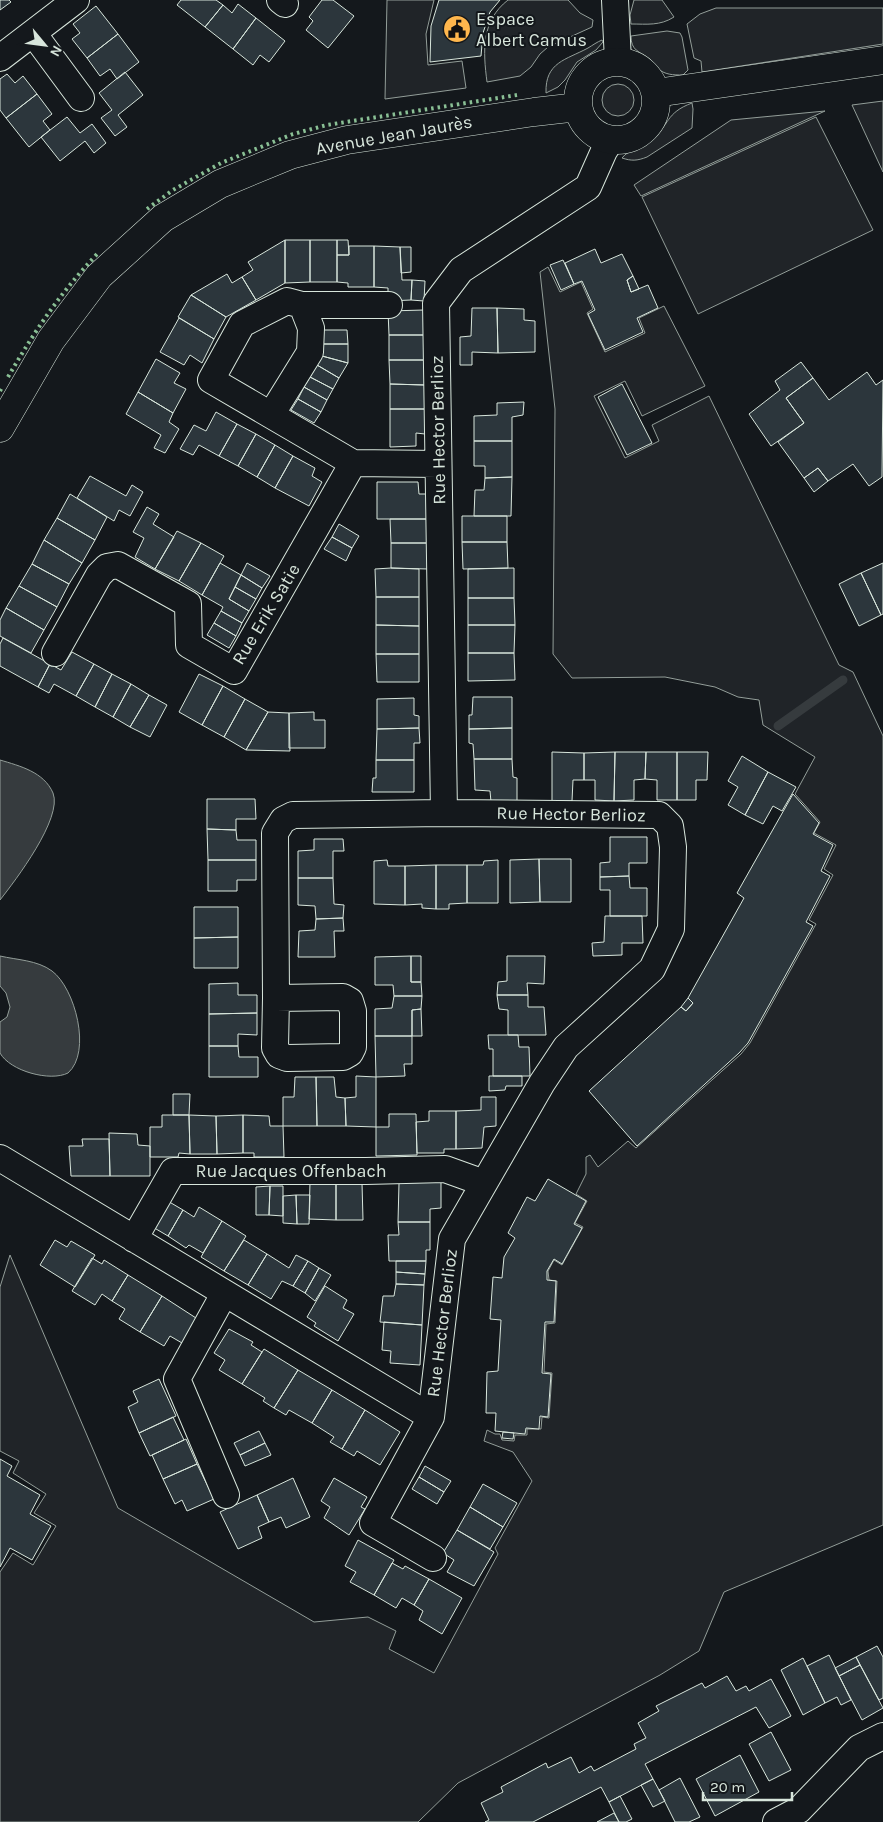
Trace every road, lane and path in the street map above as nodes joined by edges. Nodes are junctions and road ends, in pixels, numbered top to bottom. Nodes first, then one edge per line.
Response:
1 (76, 0) edge
2 (615, 0) edge
3 (33, 33) junction
4 (0, 58) edge
5 (883, 60) edge
6 (618, 61) junction
7 (656, 93) junction
8 (81, 98) dead end
9 (578, 107) junction
10 (611, 140) junction
11 (389, 304) dead end
12 (302, 305) junction
13 (272, 415) junction
14 (0, 428) edge
15 (353, 463) junction
16 (438, 464) junction
17 (55, 654) dead end
18 (444, 813) junction
19 (276, 998) dead end
20 (0, 1158) edge
21 (484, 1183) junction
22 (134, 1239) junction
23 (224, 1294) junction
24 (431, 1417) junction
25 (226, 1495) dead end
26 (434, 1558) dead end
27 (883, 1736) edge
28 (776, 1822) edge

1 - 3 street
2 - 6 street
3 - 4 street
3 - 8 street
5 - 7 street
6 - 7 street
6 - 9 street
7 - 10 street
9 - 10 street
9 - 14 street, Avenue Jean Jaurès
10 - 16 street, Rue Hector Berlioz
11 - 12 street
12 - 13 street
12 - 13 street
13 - 15 street
15 - 16 street
15 - 17 street, Rue Erik Satie
16 - 18 street, Rue Hector Berlioz
18 - 19 street
18 - 21 street, Rue Hector Berlioz
20 - 22 street, Rue Hector Berlioz
21 - 22 street, Rue Jacques Offenbach
21 - 24 street, Rue Hector Berlioz
22 - 23 street, Rue Hector Berlioz
23 - 24 street, Rue Hector Berlioz
23 - 25 street
24 - 26 street
27 - 28 street

